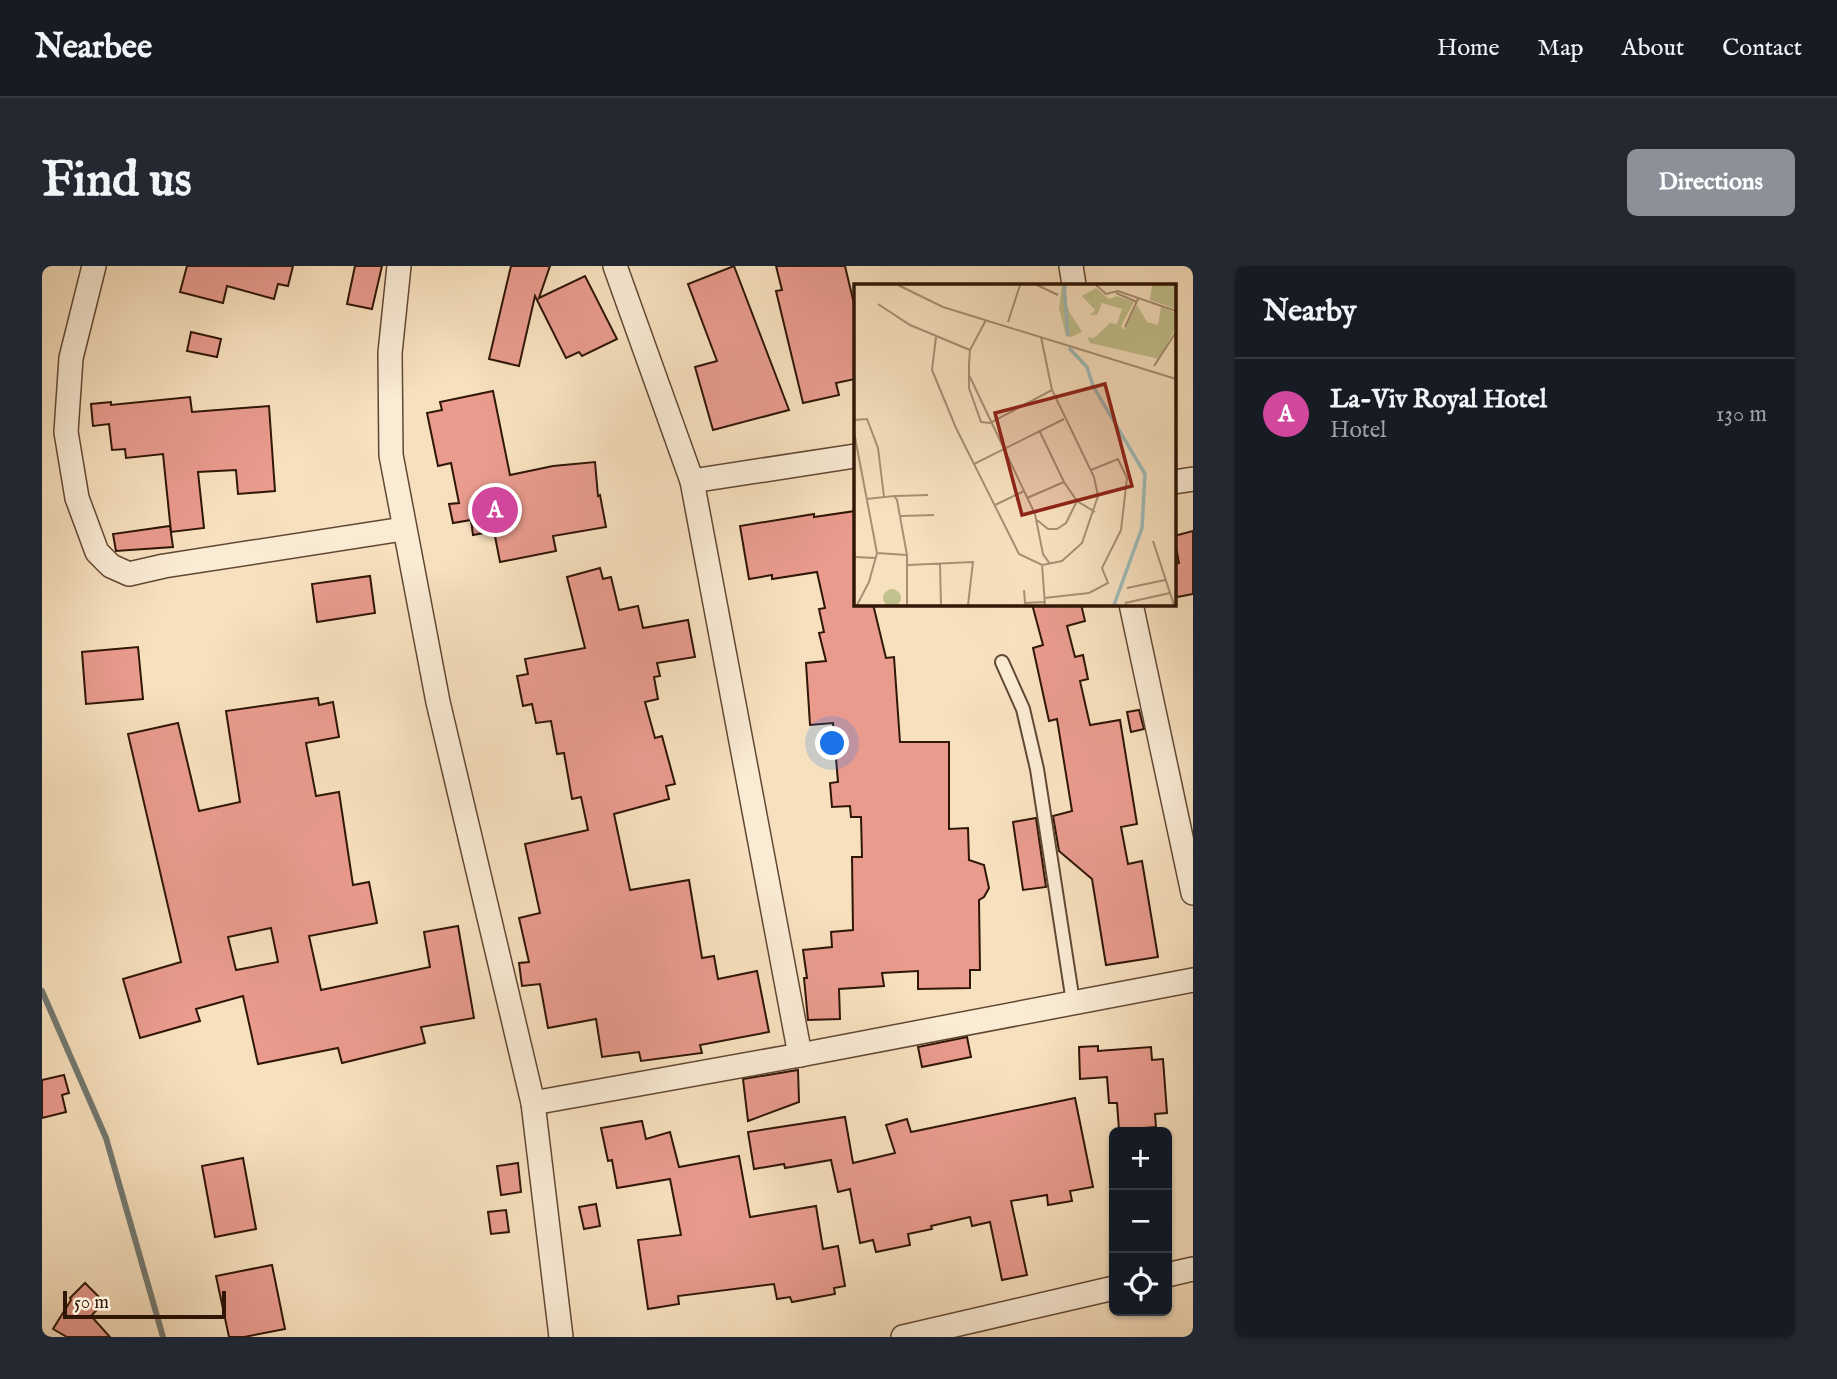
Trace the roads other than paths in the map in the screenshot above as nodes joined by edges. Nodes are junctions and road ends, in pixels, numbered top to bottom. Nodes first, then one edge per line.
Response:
1 (94, 266) edge
2 (399, 266) edge
3 (615, 266) edge
4 (1071, 266) edge
5 (1074, 284) edge
6 (854, 456) edge
7 (692, 481) junction
8 (403, 529) junction
9 (1130, 606) edge
10 (1002, 662) dead end
11 (1193, 893) edge
12 (1193, 979) edge
13 (1073, 1002) junction
14 (800, 1055) junction
15 (533, 1102) junction
16 (1193, 1269) edge
17 (1172, 1274) edge
18 (1109, 1289) edge
19 (561, 1337) edge
20 (903, 1337) edge

1 - 8 street
2 - 8 street
3 - 7 street
4 - 5 street
6 - 7 street
7 - 14 street
8 - 15 street
9 - 11 street
10 - 13 lane
12 - 13 street
13 - 14 street
14 - 15 street
15 - 19 street
16 - 17 street
18 - 20 street

